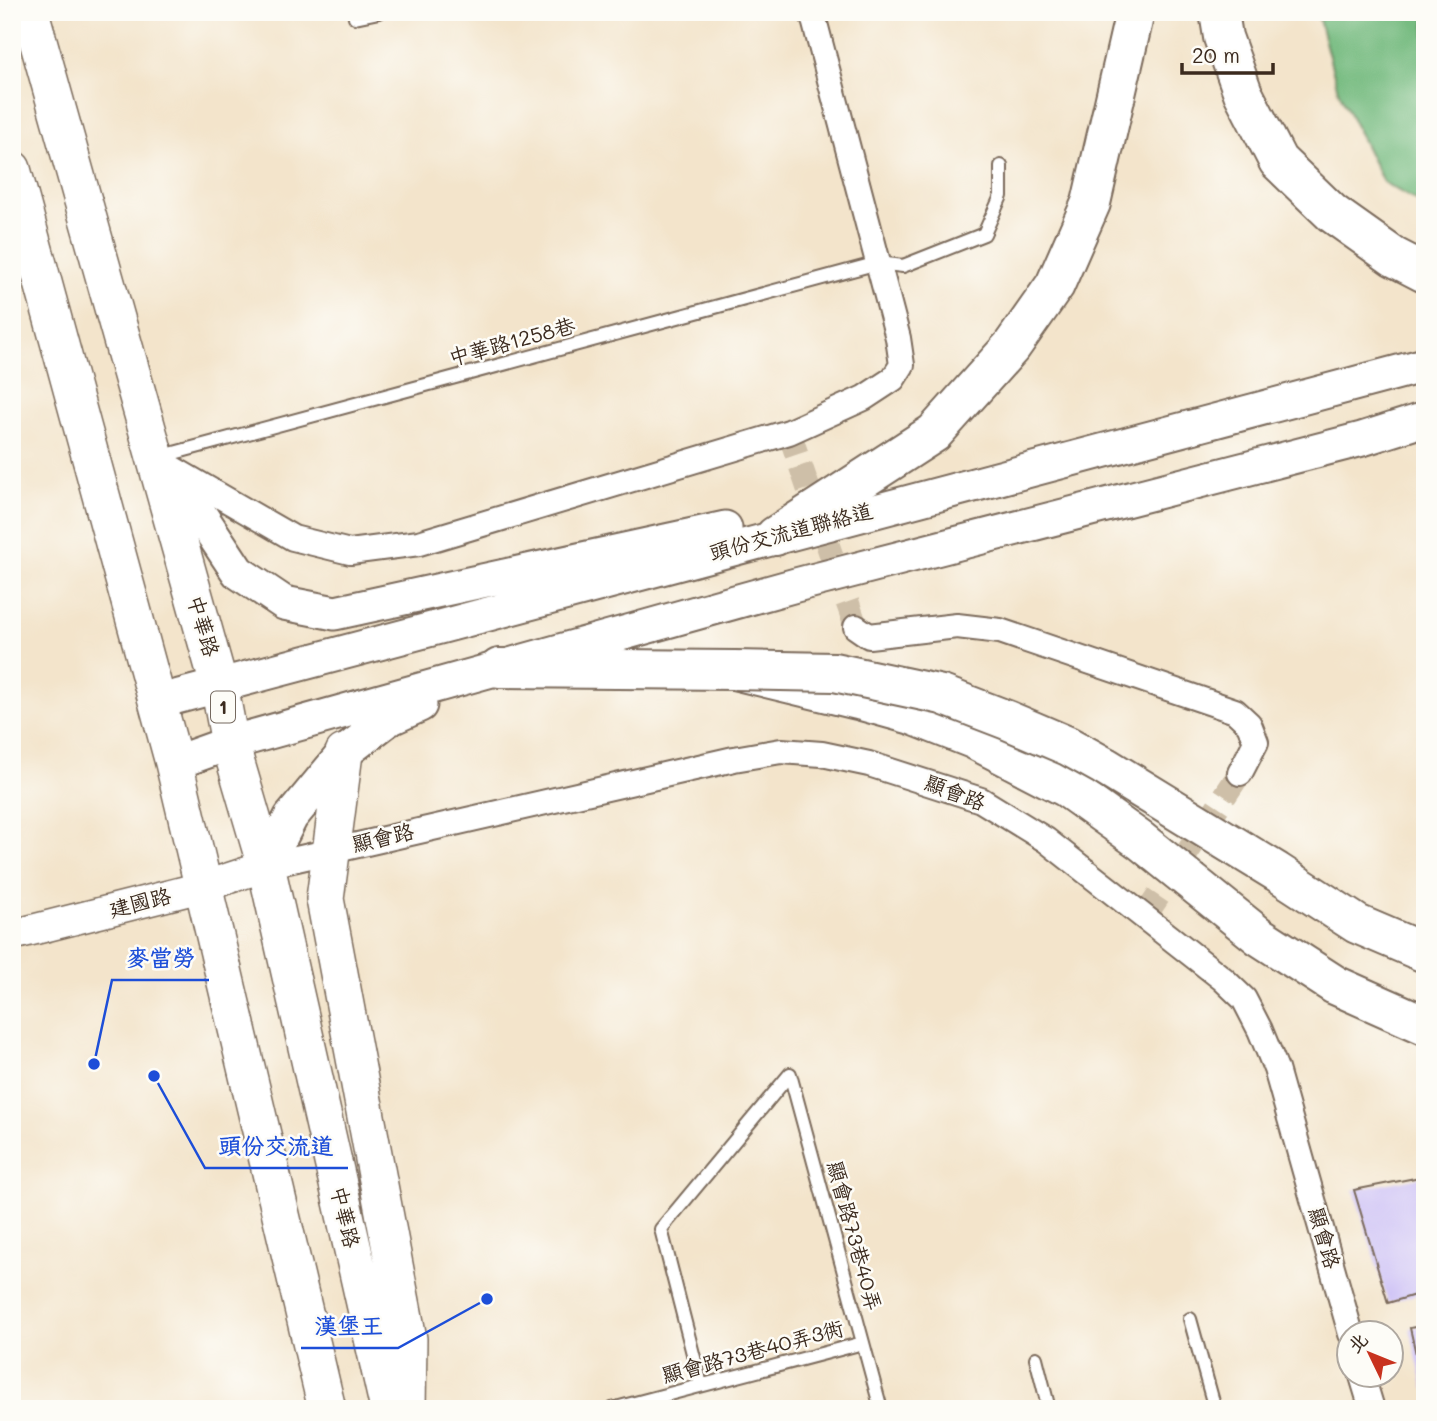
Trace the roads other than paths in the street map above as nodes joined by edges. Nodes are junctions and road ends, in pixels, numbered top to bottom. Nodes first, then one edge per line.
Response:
1 (30, 12) edge
2 (354, 12) edge
3 (379, 12) edge
4 (812, 12) edge
5 (1135, 12) edge
6 (1219, 12) edge
7 (1001, 166) dead end
8 (12, 169) edge
9 (878, 263) junction
10 (1425, 273) edge
11 (1425, 365) edge
12 (1425, 419) edge
13 (155, 458) junction
14 (775, 536) junction
15 (856, 627) dead end
16 (499, 668) junction
17 (734, 670) junction
18 (219, 685) junction
19 (157, 702) junction
20 (230, 743) junction
21 (344, 753) junction
22 (174, 763) junction
23 (1240, 773) tunnel mouth
24 (331, 850) junction
25 (266, 866) junction
26 (202, 887) junction
27 (12, 935) edge
28 (1425, 953) edge
29 (1425, 1025) edge
30 (1190, 1318) dead end
31 (1346, 1320) edge
32 (863, 1343) junction
33 (1036, 1358) dead end
34 (701, 1385) junction
35 (1366, 1390) edge
36 (327, 1409) edge
37 (389, 1409) edge
38 (407, 1409) edge
39 (612, 1409) edge
40 (881, 1409) edge
41 (1049, 1409) edge
42 (1215, 1409) edge
43 (1372, 1409) edge

1 - 13 main road, 中華路 / 1
2 - 3 lane
4 - 9 street
5 - 14 highway
6 - 10 highway
7 - 9 lane, 中華路1258巷
8 - 19 main road
9 - 13 lane, 中華路1258巷
9 - 13 street
11 - 14 main road, 頭份交流道聯絡道
12 - 16 main road
13 - 14 main road
13 - 18 main road, 中華路 / 1
14 - 18 main road, 頭份交流道聯絡道
15 - 23 street
16 - 17 highway
16 - 20 main road
16 - 21 main road
17 - 28 highway, bridge
17 - 29 highway
18 - 19 main road, 頭份交流道聯絡道
18 - 20 main road, 中華路 / 1
19 - 22 main road
20 - 22 main road
20 - 25 main road, 中華路 / 1
21 - 24 main road, 中華路
21 - 25 main road
22 - 26 main road
24 - 25 street, 顯會路
24 - 31 street, 顯會路
24 - 38 main road, 中華路
25 - 26 street, 建國路
25 - 37 main road, 中華路 / 1
26 - 27 street, 建國路
26 - 36 main road
30 - 42 lane
32 - 34 lane, 顯會路73巷40弄3衖
32 - 34 lane, 顯會路73巷40弄
32 - 40 lane, 顯會路73巷40弄
33 - 41 lane
34 - 39 lane, 顯會路73巷40弄3衖
35 - 43 street

